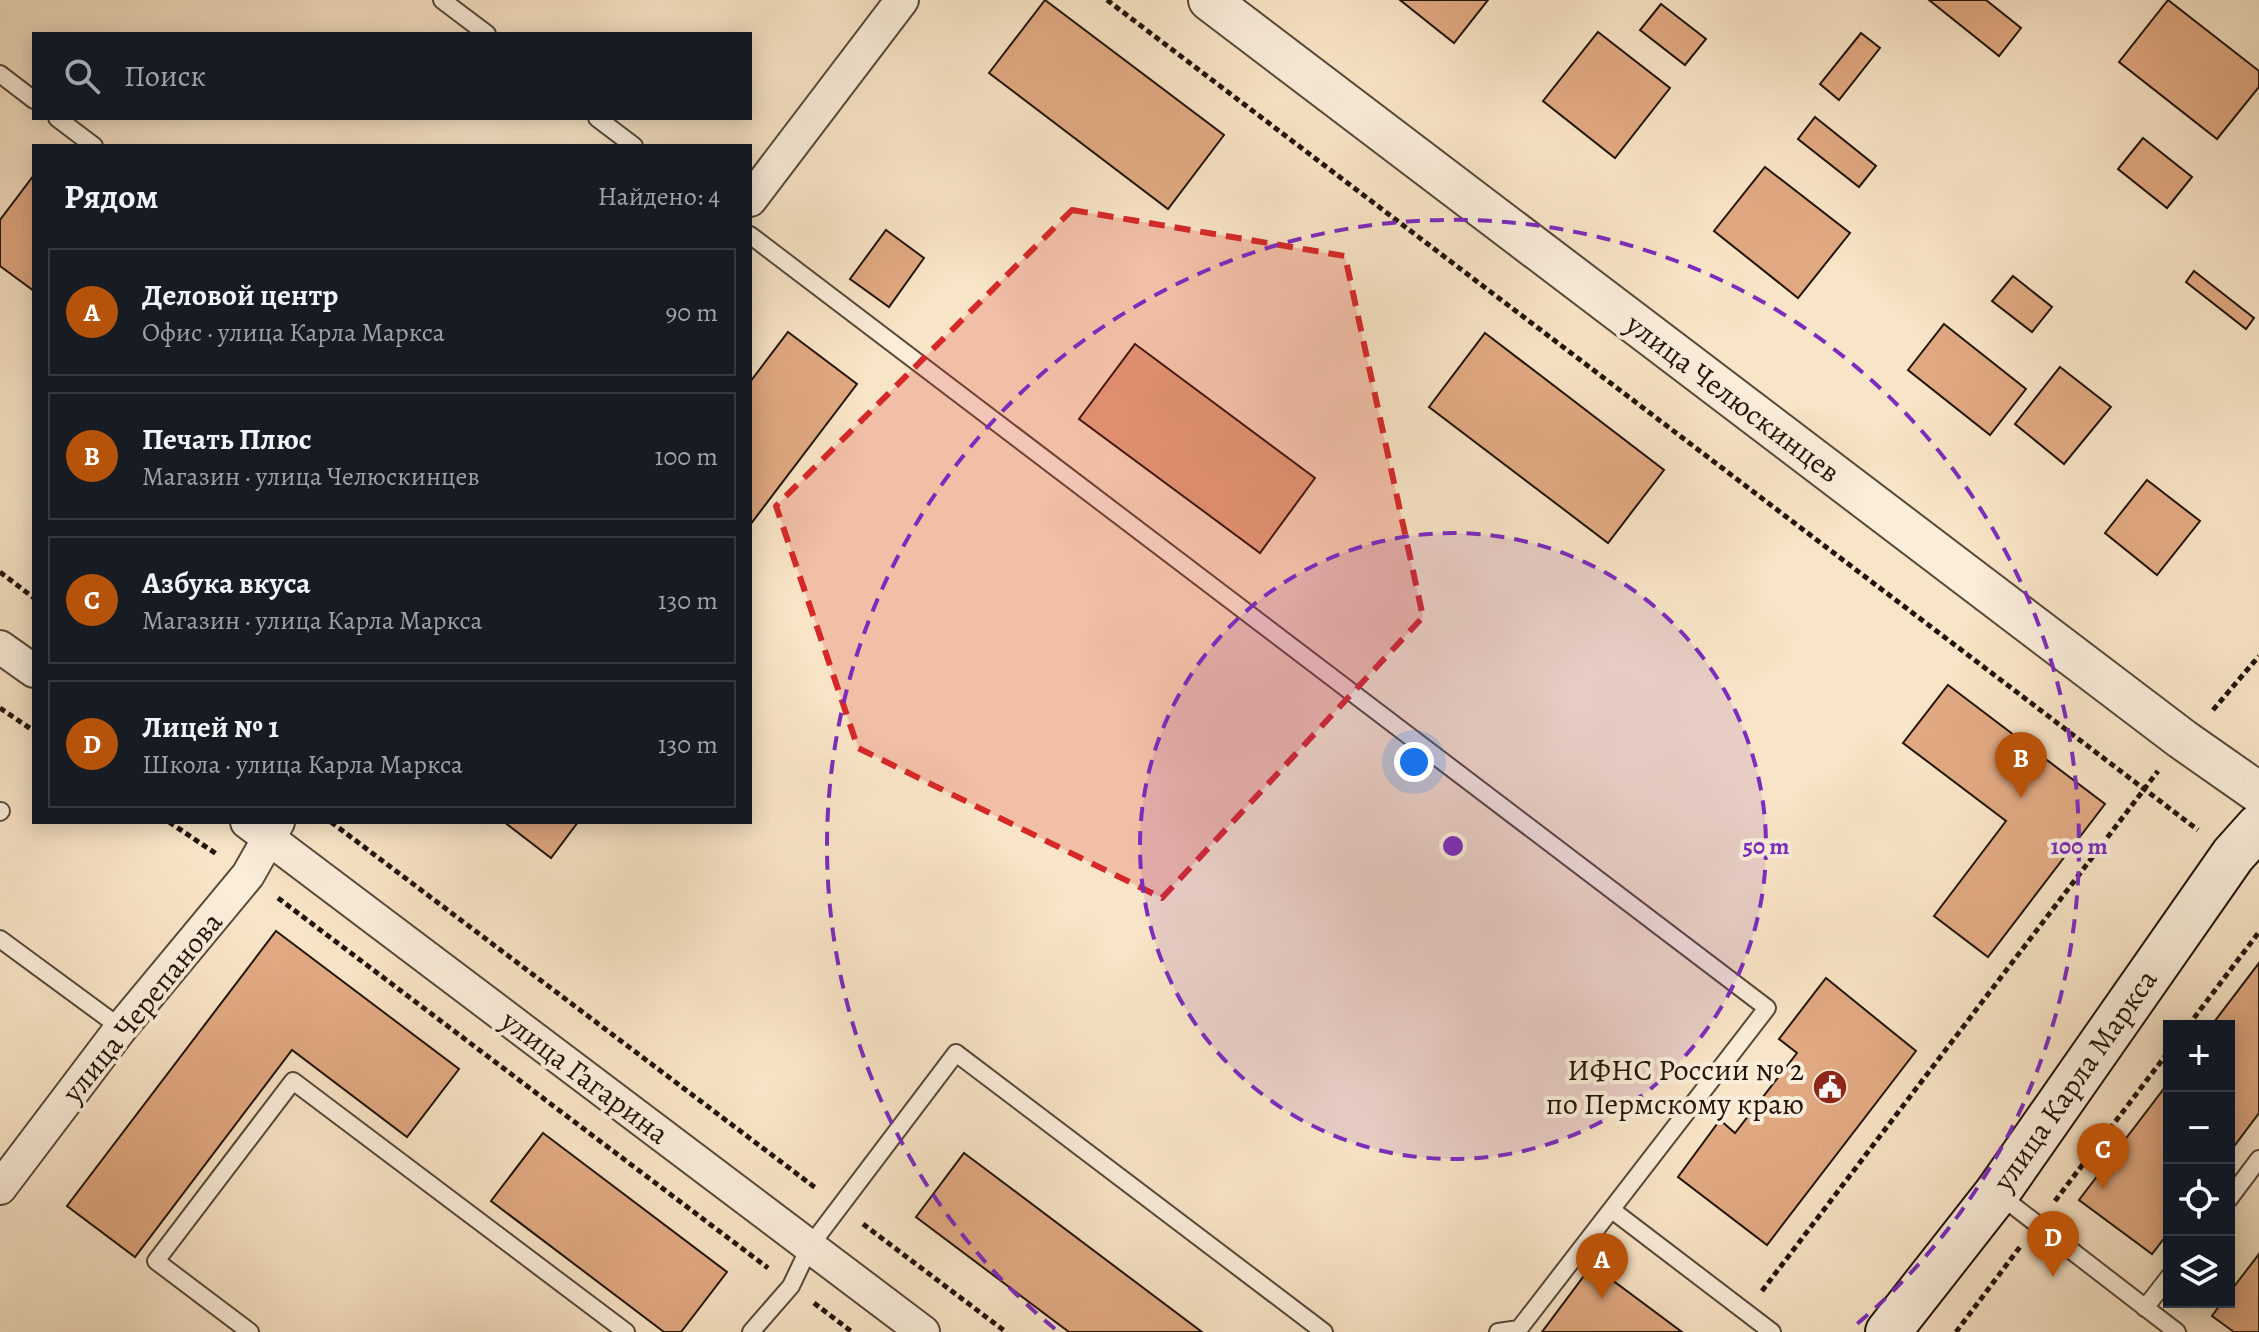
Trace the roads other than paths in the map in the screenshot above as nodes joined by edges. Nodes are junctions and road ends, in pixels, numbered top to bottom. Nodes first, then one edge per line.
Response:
1 (442, 0) edge
2 (902, 0) edge
3 (1209, 0) edge
4 (484, 32) edge
5 (0, 74) edge
6 (32, 98) edge
7 (60, 120) edge
8 (600, 120) edge
9 (91, 144) edge
10 (631, 144) edge
11 (752, 197) edge
12 (752, 237) edge
13 (0, 647) edge
14 (32, 670) edge
15 (2259, 793) edge
16 (264, 827) edge
17 (2246, 841) edge
18 (0, 939) edge
19 (121, 1028) junction
20 (2259, 1159) edge
21 (0, 1188) edge
22 (2235, 1191) edge
23 (1997, 1193) junction
24 (1612, 1210) junction
25 (810, 1246) junction
26 (2163, 1285) edge
27 (2145, 1308) junction
28 (250, 1332) edge
29 (626, 1332) edge
30 (751, 1332) edge
31 (923, 1332) edge
32 (1324, 1332) edge
33 (1498, 1332) edge
34 (1772, 1332) edge
35 (1888, 1332) edge
36 (2177, 1332) edge

1 - 4 lane
2 - 11 street
3 - 15 street, улица Челюскинцев
5 - 6 lane
7 - 9 lane
8 - 10 lane
12 - 24 lane
13 - 14 street
16 - 19 street, улица Черепанова
16 - 25 street, улица Гагарина
17 - 23 main road, улица Карла Маркса
18 - 19 lane
19 - 21 street, улица Черепанова
20 - 22 lane
23 - 27 lane
23 - 35 main road, улица Карла Маркса
24 - 33 lane
24 - 34 lane
25 - 30 lane
25 - 31 street, улица Гагарина
25 - 32 lane
26 - 27 lane
27 - 36 lane
28 - 29 lane

